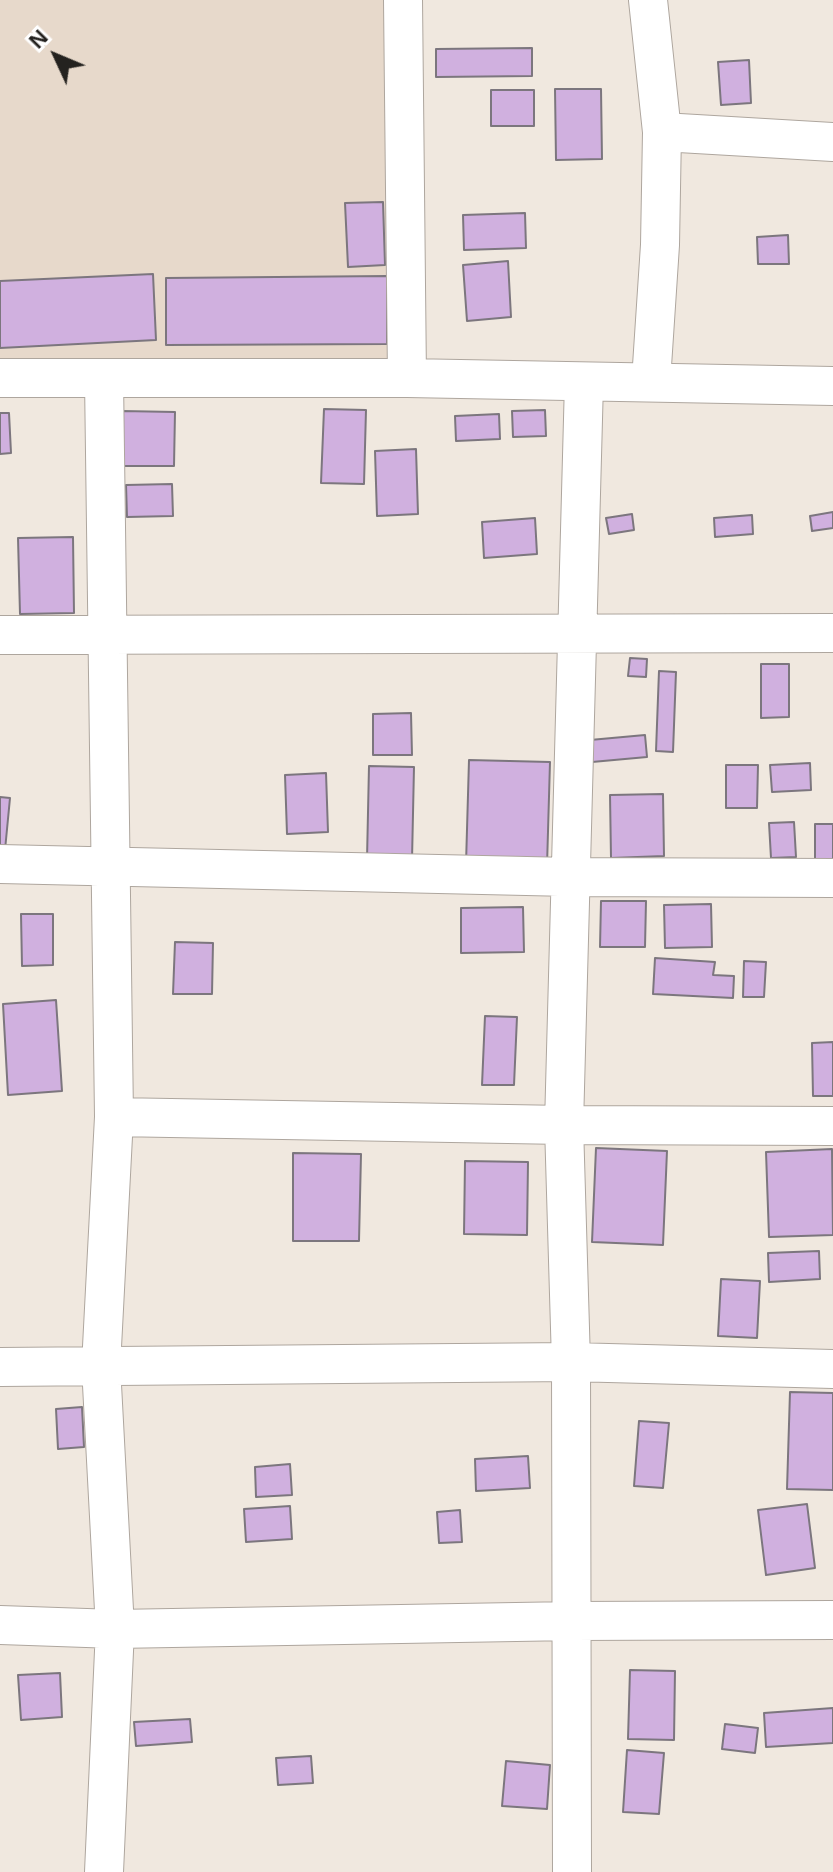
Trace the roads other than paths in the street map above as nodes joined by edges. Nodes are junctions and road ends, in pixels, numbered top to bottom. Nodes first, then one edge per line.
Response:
1 (403, 0) edge
2 (648, 0) edge
3 (662, 132) junction
4 (833, 142) edge
5 (0, 378) edge
6 (407, 378) junction
7 (104, 379) junction
8 (651, 381) junction
9 (584, 382) junction
10 (833, 386) edge
11 (833, 633) edge
12 (107, 634) junction
13 (0, 635) edge
14 (577, 635) junction
15 (0, 864) edge
16 (112, 865) junction
17 (570, 877) junction
18 (833, 878) edge
19 (114, 1117) junction
20 (564, 1125) junction
21 (833, 1126) edge
22 (571, 1362) junction
23 (101, 1366) junction
24 (0, 1367) edge
25 (833, 1369) edge
26 (833, 1620) edge
27 (573, 1621) junction
28 (0, 1625) edge
29 (115, 1629) junction
30 (104, 1872) edge
31 (572, 1872) edge

1 - 6 street
2 - 3 street
3 - 4 street
3 - 8 street
5 - 7 street
6 - 7 street
6 - 9 street
7 - 12 street
8 - 9 street
8 - 10 street
9 - 14 street
11 - 14 street
12 - 13 street
12 - 14 street
12 - 16 street
14 - 17 street
15 - 16 street
16 - 17 street
16 - 19 street
17 - 18 street
17 - 20 street
19 - 20 street
19 - 23 street
20 - 21 street
20 - 22 street
22 - 23 street
22 - 25 street
22 - 27 street
23 - 24 street
23 - 29 street
26 - 27 street
27 - 29 street
27 - 31 street
28 - 29 street
29 - 30 street

